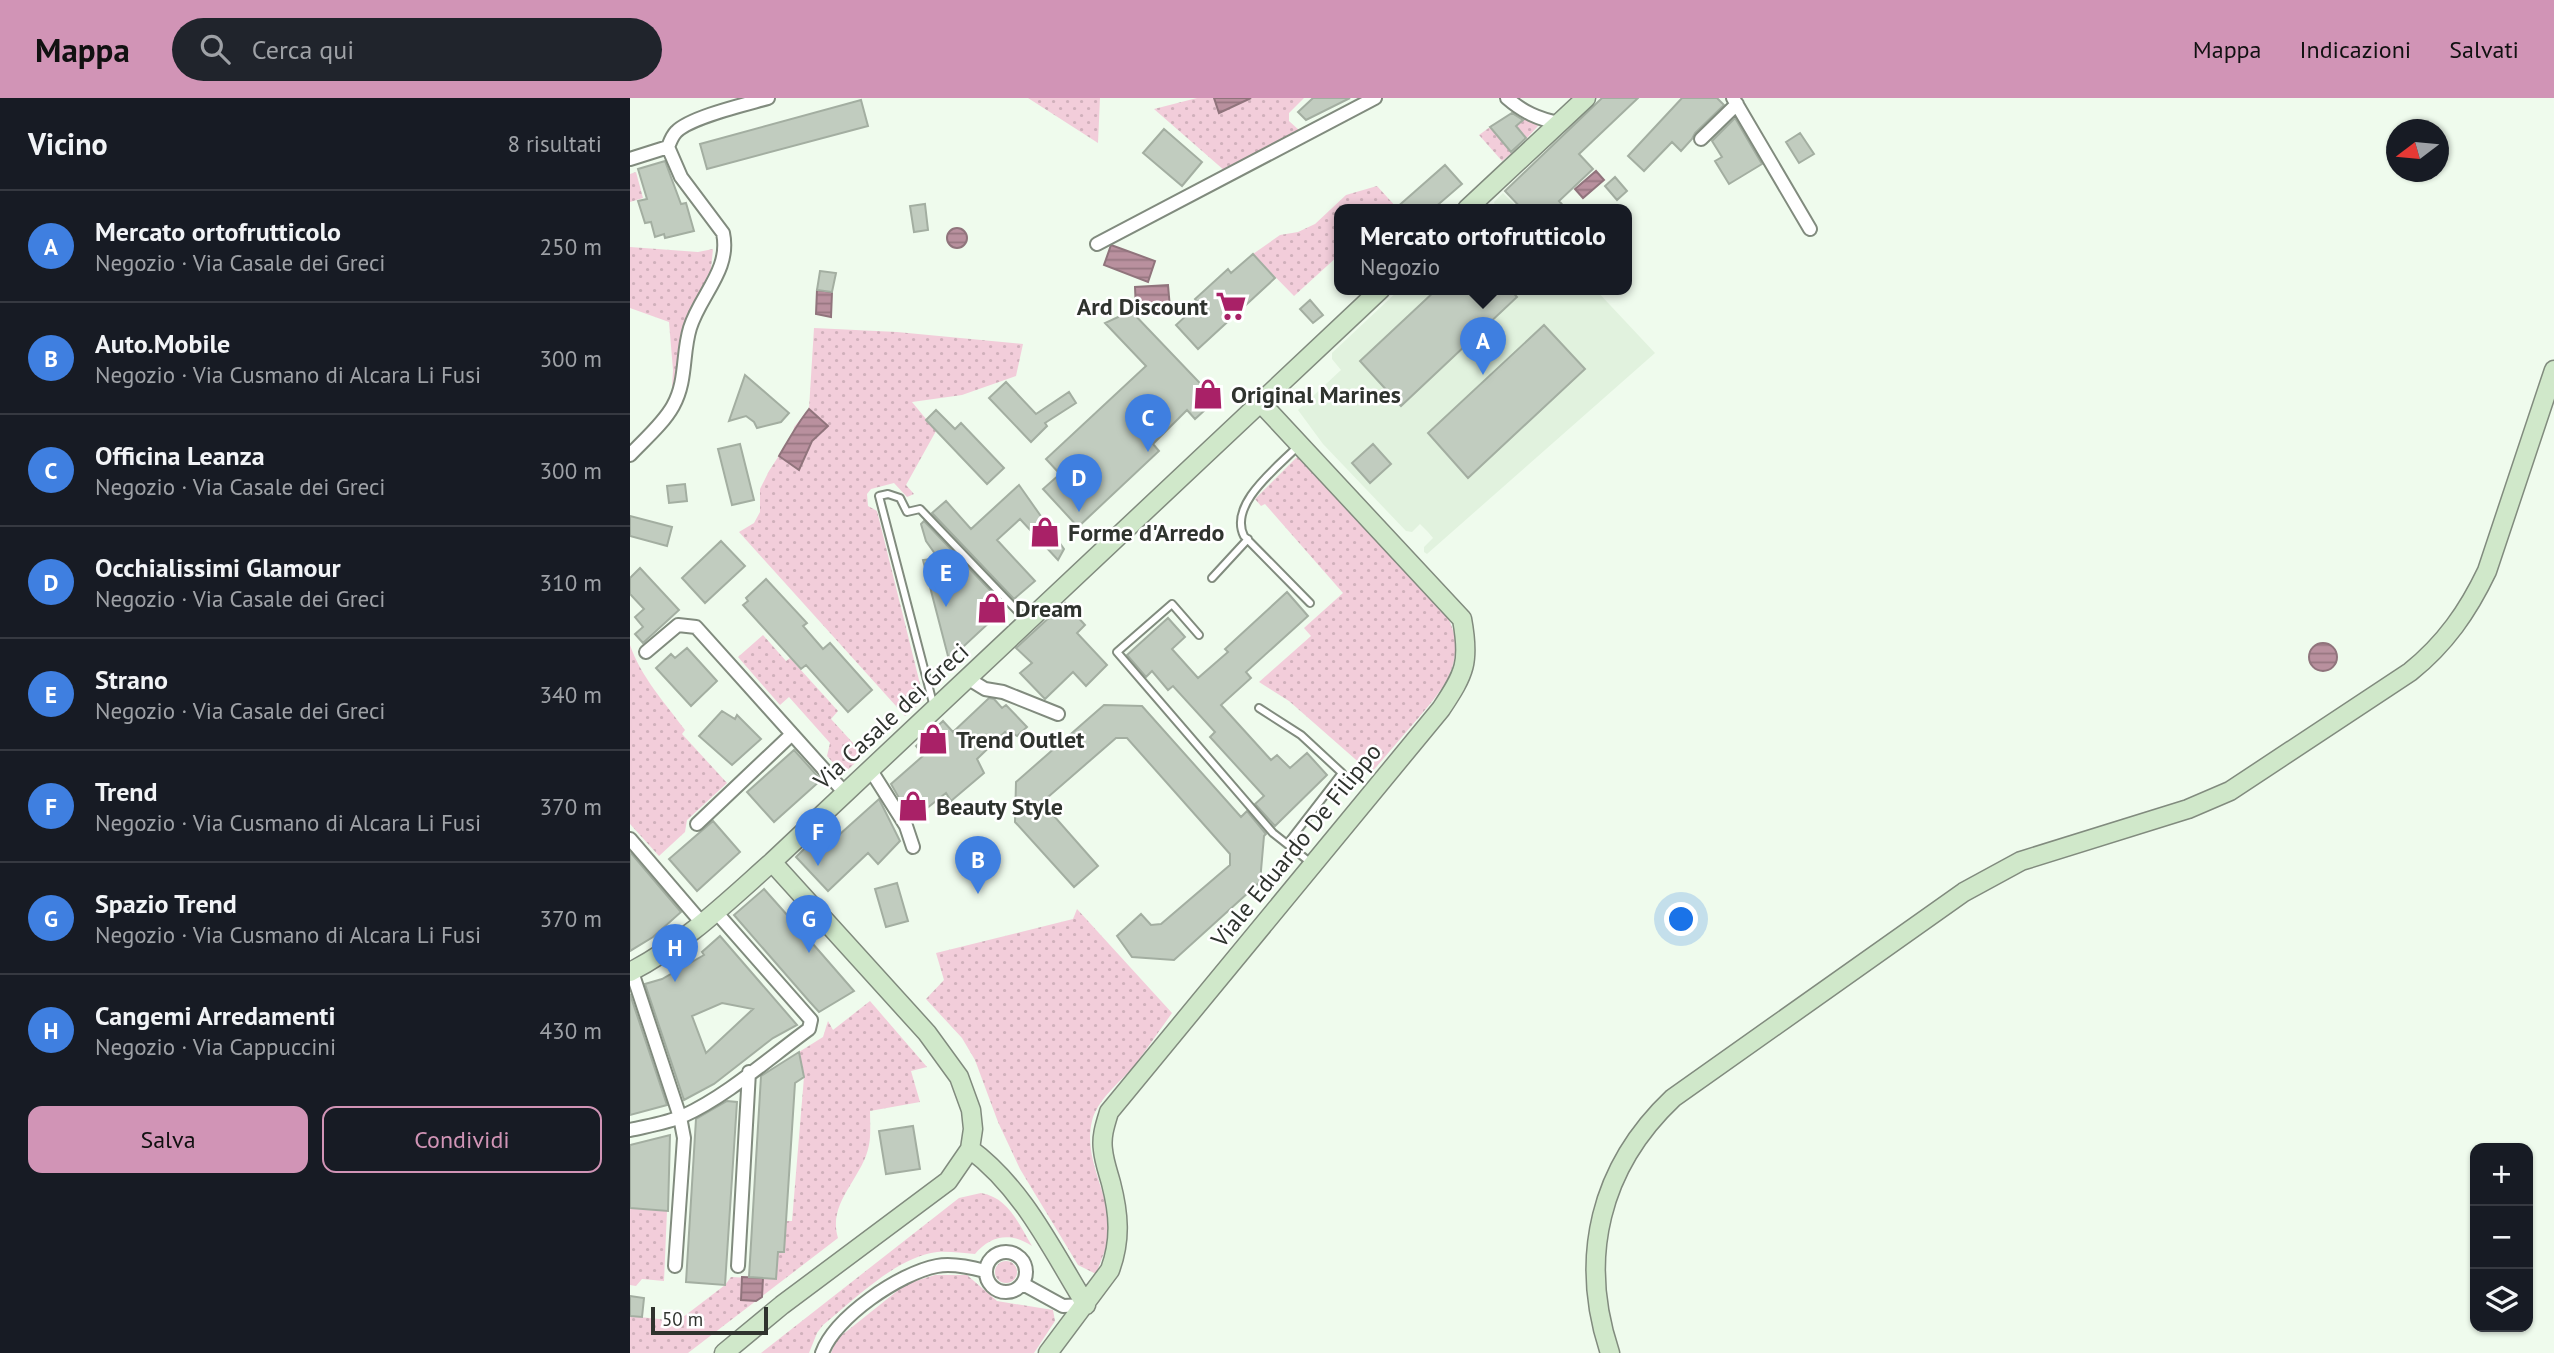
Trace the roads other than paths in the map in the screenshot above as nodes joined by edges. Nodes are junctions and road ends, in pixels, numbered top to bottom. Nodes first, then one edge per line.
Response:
1 (768, 98) edge
2 (1375, 98) edge
3 (1507, 98) edge
4 (1586, 98) edge
5 (1735, 101) edge
6 (1559, 123) junction
7 (1701, 139) dead end
8 (668, 147) junction
9 (630, 159) edge
10 (1472, 204) edge
11 (1810, 229) dead end
12 (1097, 244) dead end
13 (1375, 295) edge
14 (2554, 370) edge
15 (1260, 402) junction
16 (1300, 444) junction
17 (630, 455) edge
18 (1248, 540) junction
19 (1212, 578) dead end
20 (1310, 603) dead end
21 (1027, 621) junction
22 (1199, 635) dead end
23 (646, 652) dead end
24 (967, 678) junction
25 (935, 708) junction
26 (1259, 708) dead end
27 (1058, 713) dead end
28 (792, 734) junction
29 (870, 769) junction
30 (845, 793) junction
31 (697, 824) dead end
32 (630, 839) edge
33 (1287, 844) junction
34 (913, 848) dead end
35 (772, 862) junction
36 (1313, 864) junction
37 (709, 917) junction
38 (631, 972) edge
39 (749, 1072) junction
40 (680, 1117) junction
41 (630, 1130) edge
42 (970, 1149) junction
43 (675, 1266) dead end
44 (738, 1266) dead end
45 (985, 1271) junction
46 (1023, 1284) junction
47 (1086, 1305) junction
48 (723, 1353) edge
49 (822, 1353) edge
50 (1048, 1353) edge
51 (1610, 1353) edge

1 - 8 street
2 - 12 street
3 - 6 street
4 - 6 street
5 - 7 street
5 - 11 street
6 - 10 street
8 - 9 street
8 - 17 street
13 - 15 street, Via Casale dei Greci
14 - 51 street
15 - 16 street, Viale Eduardo De Filippo
15 - 21 street, Via Casale dei Greci
16 - 18 lane
16 - 36 street, Viale Eduardo De Filippo
18 - 19 lane
18 - 20 lane
21 - 24 street, Via Casale dei Greci
21 - 25 lane
22 - 33 lane
23 - 28 street
24 - 25 street, Via Casale dei Greci
24 - 27 street
25 - 29 street, Via Casale dei Greci
26 - 33 lane
28 - 30 street
28 - 31 street
29 - 30 street, Via Casale dei Greci
29 - 34 street
30 - 35 street, Via Casale dei Greci
32 - 37 street
33 - 36 lane
35 - 37 street, Via Casale dei Greci
35 - 42 street
36 - 47 street, Viale Eduardo De Filippo
37 - 38 street, Via Casale dei Greci
37 - 39 street
38 - 40 street
39 - 40 street
39 - 44 street
40 - 41 street
40 - 43 street
42 - 47 street
42 - 48 street
45 - 46 street
45 - 46 street
45 - 49 street
46 - 47 street
47 - 50 street, Viale Eduardo De Filippo

